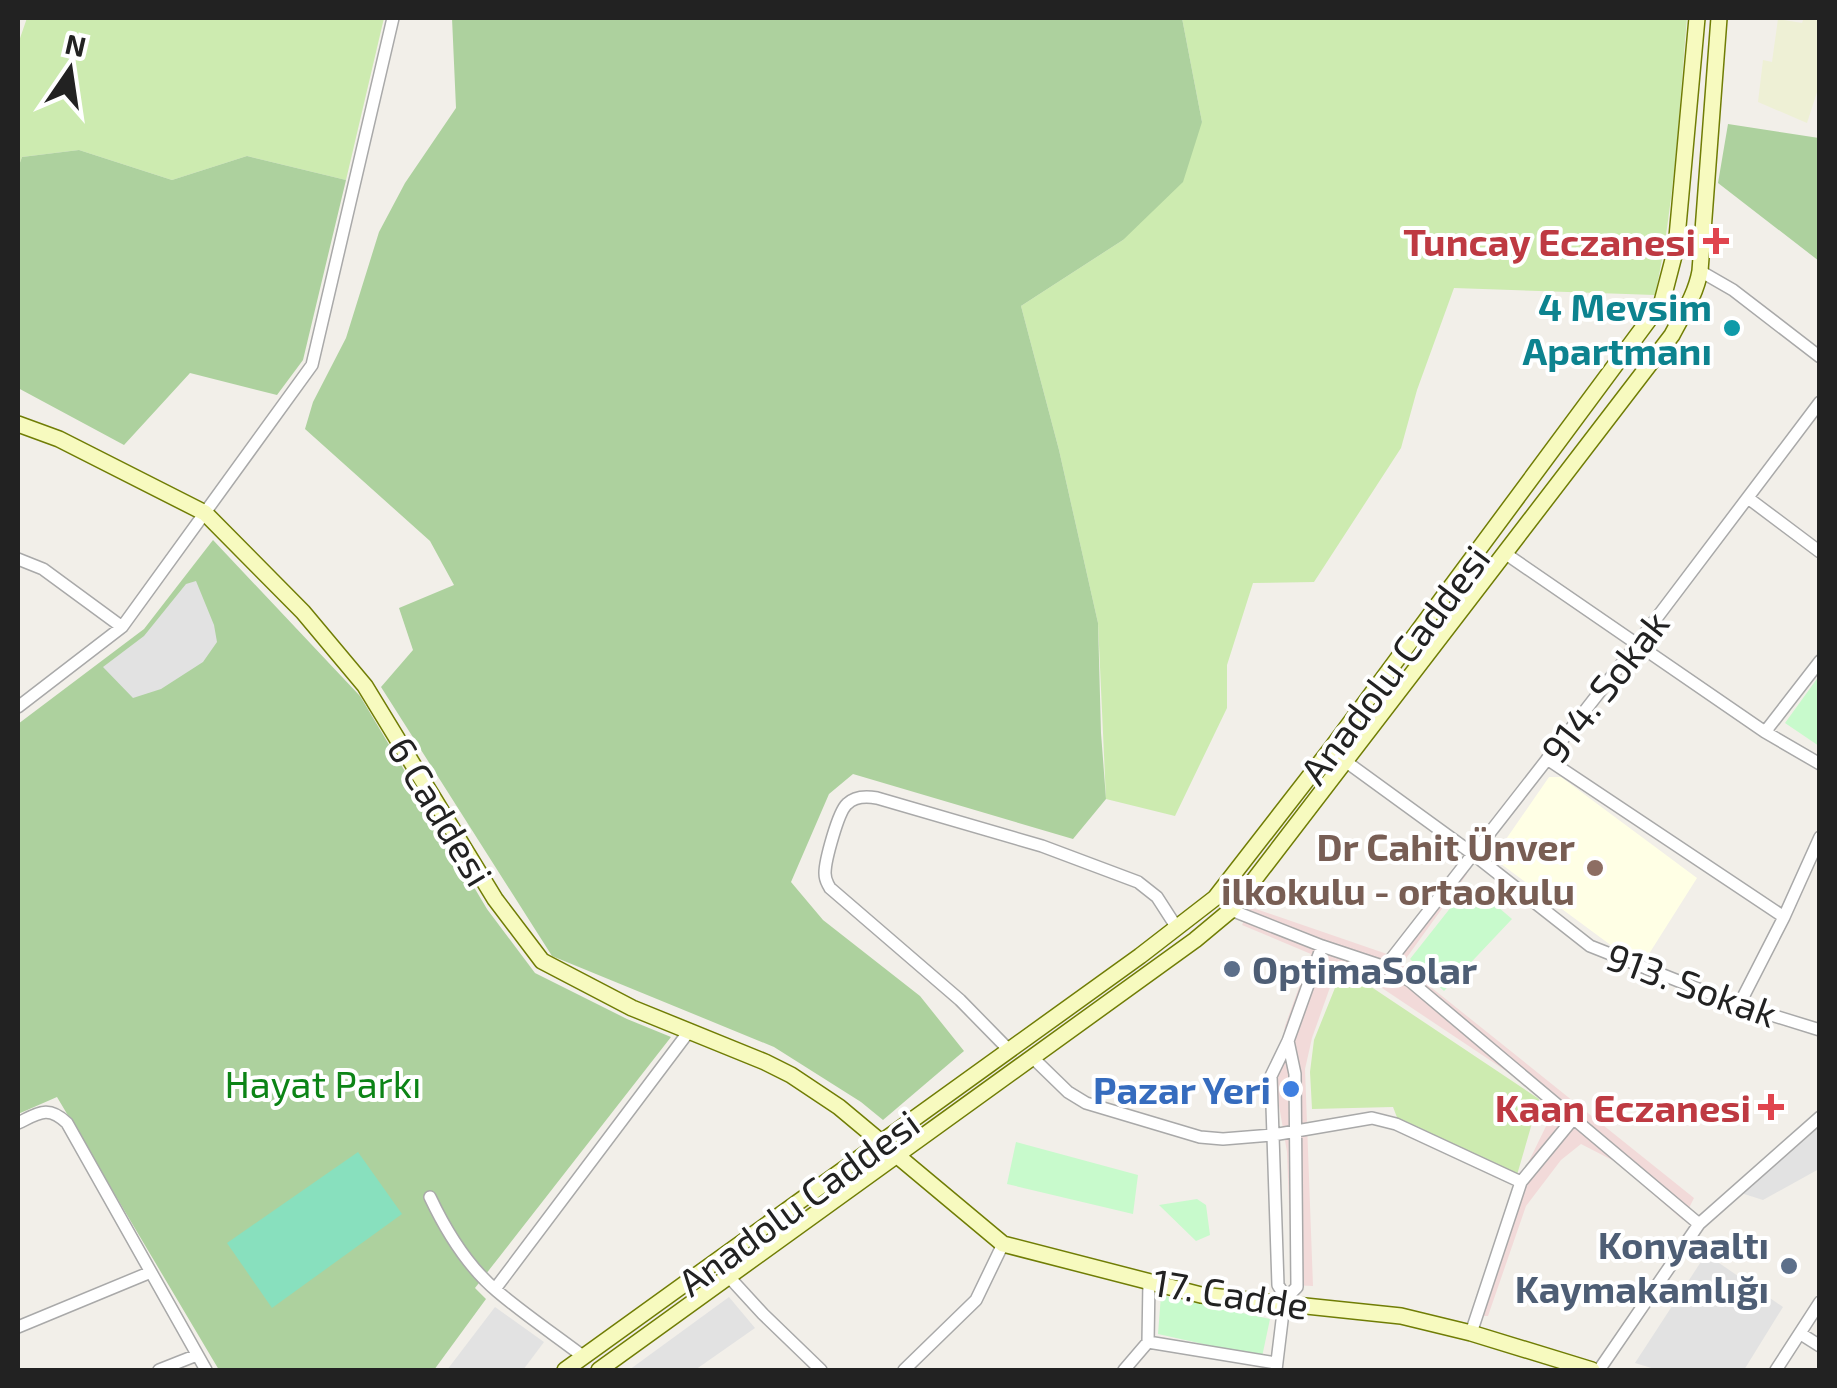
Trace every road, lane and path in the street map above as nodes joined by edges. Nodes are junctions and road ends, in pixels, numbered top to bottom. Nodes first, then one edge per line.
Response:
1 (392, 18) edge
2 (1697, 18) edge
3 (1719, 18) edge
4 (1700, 271) junction
5 (1820, 357) edge
6 (1820, 402) edge
7 (18, 424) edge
8 (1748, 498) junction
9 (205, 514) junction
10 (1820, 552) edge
11 (1506, 554) junction
12 (18, 559) edge
13 (122, 626) junction
14 (1638, 644) junction
15 (1820, 661) edge
16 (18, 707) edge
17 (1765, 732) junction
18 (1330, 750) junction
19 (1346, 760) junction
20 (1547, 760) junction
21 (1820, 764) edge
22 (1820, 836) edge
23 (1473, 854) junction
24 (1231, 910) junction
25 (1784, 917) junction
26 (1178, 928) junction
27 (1322, 946) junction
28 (1385, 967) junction
29 (1739, 1004) junction
30 (690, 1030) junction
31 (1820, 1030) edge
32 (1288, 1042) junction
33 (1009, 1050) junction
34 (1032, 1058) junction
35 (1820, 1117) edge
36 (1574, 1119) junction
37 (18, 1123) edge
38 (1296, 1132) junction
39 (1272, 1136) junction
40 (880, 1142) junction
41 (898, 1157) junction
42 (1521, 1182) junction
43 (430, 1197) dead end
44 (1699, 1224) junction
45 (1003, 1244) junction
46 (151, 1272) junction
47 (729, 1276) junction
48 (1149, 1281) junction
49 (494, 1289) junction
50 (1285, 1301) junction
51 (1820, 1302) edge
52 (18, 1327) edge
53 (1472, 1333) junction
54 (1801, 1334) junction
55 (1148, 1342) junction
56 (1820, 1346) edge
57 (197, 1355) junction
58 (584, 1357) junction
59 (1276, 1366) edge
60 (159, 1370) edge
61 (206, 1370) edge
62 (565, 1370) edge
63 (602, 1370) edge
64 (822, 1370) edge
65 (904, 1370) edge
66 (1124, 1370) edge
67 (1596, 1370) edge
68 (1776, 1370) edge

1 - 9 street
2 - 18 main road, Anadolu Caddesi
3 - 4 main road, Anadolu Caddesi
4 - 5 street
4 - 11 main road, Anadolu Caddesi
6 - 8 street, 914. Sokak
7 - 9 main road, 6 Caddesi
8 - 10 street
8 - 14 street, 914. Sokak
9 - 13 street
9 - 30 main road, 6 Caddesi
11 - 14 street
11 - 19 main road, Anadolu Caddesi
12 - 13 street
13 - 16 street
14 - 17 street
14 - 20 street, 914. Sokak
15 - 17 street
17 - 21 street
18 - 19 street, 913. Sokak
18 - 26 main road, Anadolu Caddesi
19 - 23 street, 913. Sokak
19 - 24 main road, Anadolu Caddesi
20 - 23 street, 914. Sokak
20 - 25 street
22 - 25 street
23 - 28 street, 914. Sokak
23 - 29 street, 913. Sokak
24 - 27 street
24 - 34 main road, Anadolu Caddesi
25 - 29 street
26 - 33 main road, Anadolu Caddesi
26 - 33 street
27 - 28 street
27 - 32 street
28 - 36 street
29 - 31 street, 913. Sokak
30 - 40 main road, 6 Caddesi
30 - 49 street
32 - 38 street
32 - 39 street
33 - 40 main road, Anadolu Caddesi
34 - 39 street
34 - 41 main road, Anadolu Caddesi
35 - 44 street
36 - 42 street
36 - 44 street
37 - 46 street
38 - 39 street
38 - 42 street
38 - 50 street
39 - 50 street
40 - 41 main road, 6 Caddesi
40 - 58 main road, Anadolu Caddesi
41 - 45 main road, 17. Cadde
41 - 47 main road, Anadolu Caddesi
42 - 53 street
43 - 49 street
44 - 67 street
45 - 48 main road, 17. Cadde
45 - 65 street
46 - 52 street
46 - 57 street
47 - 63 main road, Anadolu Caddesi
47 - 64 street
48 - 50 main road, 17. Cadde
48 - 55 street
49 - 58 street
50 - 53 main road, 17. Cadde
50 - 59 street
51 - 54 street
53 - 67 main road, 17. Cadde
54 - 56 street
54 - 68 street
55 - 59 street
55 - 66 street
57 - 60 street
57 - 61 street
58 - 62 main road, Anadolu Caddesi

